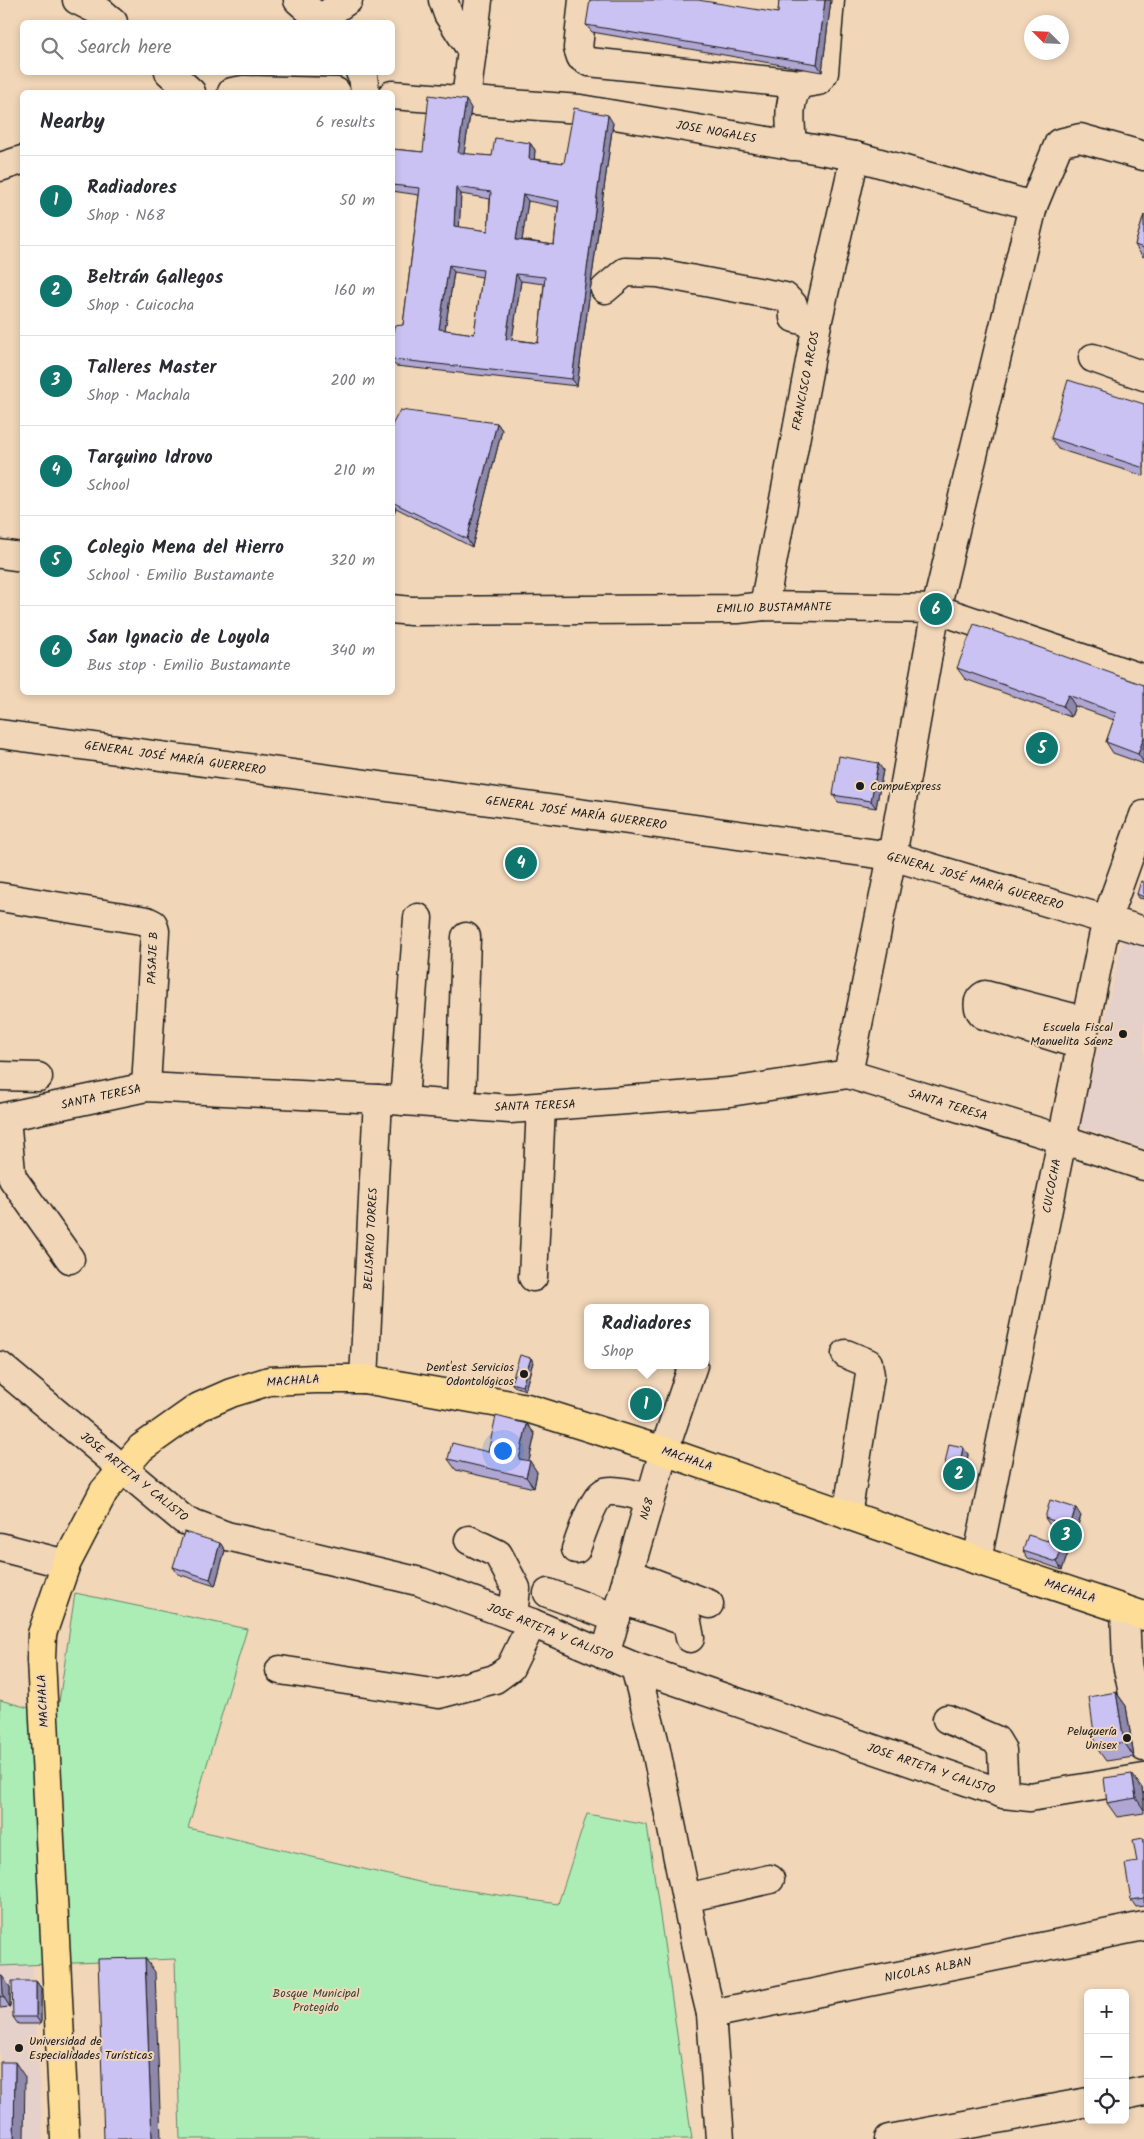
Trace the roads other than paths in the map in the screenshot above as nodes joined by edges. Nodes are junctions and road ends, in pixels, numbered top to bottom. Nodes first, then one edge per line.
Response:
1 (298, 0) edge
2 (348, 0) edge
3 (443, 0) edge
4 (478, 0) edge
5 (583, 0) edge
6 (830, 0) edge
7 (320, 20) edge
8 (322, 20) edge
9 (472, 51) junction
10 (171, 75) edge
11 (362, 75) edge
12 (800, 84) junction
13 (189, 90) edge
14 (365, 90) edge
15 (395, 95) edge
16 (466, 100) junction
17 (792, 146) junction
18 (855, 156) junction
19 (1144, 156) edge
20 (20, 161) edge
21 (0, 167) edge
22 (1033, 206) junction
23 (605, 289) dead end
24 (817, 324) junction
25 (1093, 358) dead end
26 (1144, 376) edge
27 (0, 554) edge
28 (20, 558) edge
29 (764, 606) junction
30 (936, 609) junction
31 (395, 610) edge
32 (1144, 679) edge
33 (0, 734) edge
34 (1144, 816) edge
35 (892, 856) junction
36 (0, 896) edge
37 (418, 918) dead end
38 (1107, 919) junction
39 (1144, 931) edge
40 (466, 937) dead end
41 (848, 1074) junction
42 (0, 1076) edge
43 (38, 1077) dead end
44 (146, 1088) junction
45 (391, 1100) junction
46 (461, 1105) junction
47 (541, 1107) junction
48 (3, 1118) edge
49 (1062, 1139) junction
50 (1144, 1166) edge
51 (70, 1259) dead end
52 (533, 1277) dead end
53 (846, 1354) dead end
54 (0, 1366) edge
55 (692, 1369) edge
56 (364, 1379) junction
57 (664, 1451) junction
58 (122, 1468) junction
59 (650, 1499) junction
60 (847, 1515) junction
61 (469, 1540) dead end
62 (0, 1548) edge
63 (576, 1549) dead end
64 (977, 1560) junction
65 (66, 1564) junction
66 (628, 1573) junction
67 (548, 1594) dead end
68 (709, 1604) dead end
69 (619, 1609) junction
70 (1134, 1613) edge
71 (522, 1619) junction
72 (690, 1638) dead end
73 (606, 1655) junction
74 (635, 1667) junction
75 (280, 1670) dead end
76 (947, 1719) dead end
77 (1144, 1746) edge
78 (1144, 1778) edge
79 (1004, 1794) junction
80 (770, 1878) dead end
81 (686, 1898) junction
82 (1144, 1926) edge
83 (711, 2014) junction
84 (1144, 2091) edge
85 (1129, 2094) edge
86 (1084, 2103) edge
87 (65, 2139) edge
88 (720, 2139) edge
89 (888, 2139) edge

1 - 7 street
2 - 8 street
3 - 9 street
4 - 9 street
5 - 12 street
6 - 12 street
9 - 16 street
10 - 13 street
11 - 14 street
12 - 17 street
15 - 16 street, JOSE NOGALES
16 - 17 street, JOSE NOGALES
17 - 18 street, JOSE NOGALES
18 - 22 street, JOSE NOGALES
18 - 24 street, FRANCISCO ARCOS
19 - 22 street
20 - 21 street
22 - 30 street
23 - 24 street
24 - 29 street, FRANCISCO ARCOS
25 - 26 street
27 - 28 street
29 - 30 street, EMILIO BUSTAMANTE
29 - 31 street, EMILIO BUSTAMANTE
30 - 32 street, EMILIO BUSTAMANTE
30 - 35 street
33 - 35 street, GENERAL JOSÉ MARÍA GUERRERO
34 - 38 street, CUICOCHA
35 - 38 street, GENERAL JOSÉ MARÍA GUERRERO
35 - 41 street
36 - 44 street, PASAJE B
37 - 45 street, BELISARIO TORRES
38 - 39 street, GENERAL JOSÉ MARÍA GUERRERO
38 - 49 street, CUICOCHA
40 - 46 street
41 - 47 street, SANTA TERESA
41 - 49 street, SANTA TERESA
42 - 43 street
44 - 45 street, SANTA TERESA
44 - 48 street, SANTA TERESA
45 - 46 street, SANTA TERESA
45 - 56 street, BELISARIO TORRES
46 - 47 street, SANTA TERESA
47 - 52 street
48 - 51 street
49 - 50 street, SANTA TERESA
49 - 64 street, CUICOCHA
53 - 60 street
54 - 58 street, JOSE ARTETA Y CALISTO
55 - 57 street, N68
56 - 57 main road, MACHALA
56 - 58 main road, MACHALA
57 - 59 street, N68
57 - 60 main road, MACHALA
58 - 65 main road, MACHALA
58 - 71 street, JOSE ARTETA Y CALISTO
59 - 63 street
59 - 66 street, N68
60 - 64 main road, MACHALA
61 - 71 street
62 - 65 street
64 - 70 main road, MACHALA
65 - 87 main road, MACHALA
66 - 68 street
66 - 69 street, N68
67 - 69 street
69 - 72 street
69 - 73 street, N68
70 - 77 street
71 - 73 street, JOSE ARTETA Y CALISTO
71 - 75 street
73 - 74 street, JOSE ARTETA Y CALISTO
74 - 79 street, JOSE ARTETA Y CALISTO
74 - 81 street
76 - 79 street
78 - 79 street, JOSE ARTETA Y CALISTO
80 - 81 street
81 - 83 street
82 - 83 street, NICOLAS ALBAN
83 - 88 street
84 - 85 street
86 - 89 street

